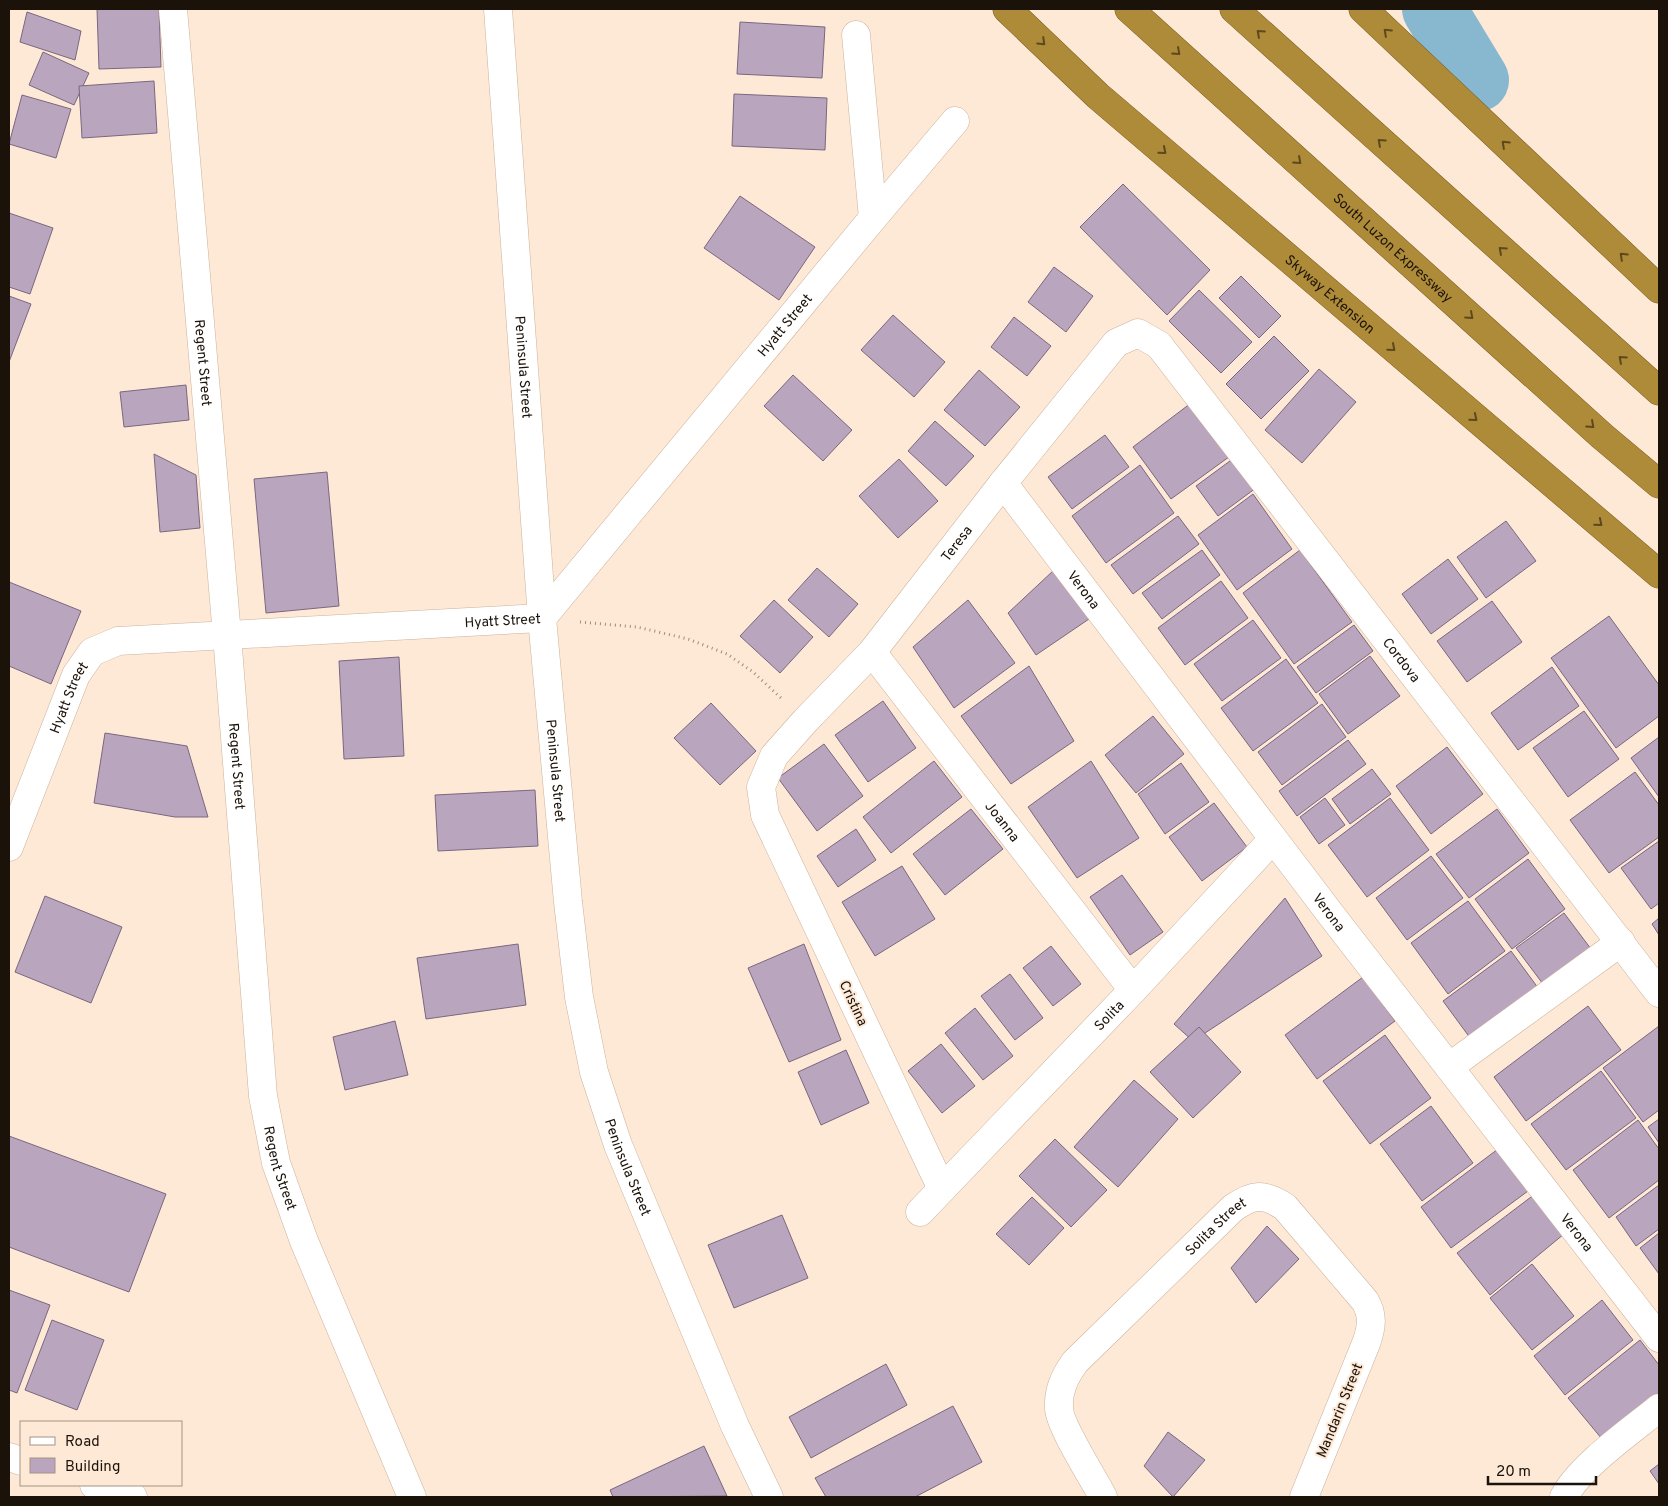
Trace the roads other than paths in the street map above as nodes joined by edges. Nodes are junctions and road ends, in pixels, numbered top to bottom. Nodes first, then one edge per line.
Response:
1 (173, 9) edge
2 (498, 9) edge
3 (1007, 9) edge
4 (1129, 9) edge
5 (1234, 9) edge
6 (1362, 9) edge
7 (856, 35) dead end
8 (955, 121) dead end
9 (873, 218) junction
10 (1659, 289) edge
11 (1138, 333) joint
12 (1659, 391) edge
13 (1003, 483) junction
14 (1659, 484) edge
15 (1659, 574) edge
16 (542, 618) junction
17 (227, 635) junction
18 (872, 652) junction
19 (761, 787) joint
20 (1272, 839) junction
21 (9, 847) edge
22 (1621, 942) junction
23 (1133, 990) junction
24 (1659, 993) edge
25 (1449, 1067) junction
26 (942, 1189) junction
27 (920, 1212) dead end
28 (1372, 1321) joint
29 (1659, 1338) edge
30 (1659, 1408) edge
31 (97, 1486) edge
32 (133, 1497) edge
33 (412, 1497) edge
34 (769, 1497) edge
35 (1103, 1497) edge
36 (1304, 1497) edge
37 (1564, 1497) edge

1 - 17 street, Regent Street
2 - 16 street, Peninsula Street
3 -> 15 highway, Skyway Extension
4 -> 14 highway, South Luzon Expressway
12 -> 5 highway
10 -> 6 highway
7 - 9 street
8 - 9 street, Hyatt Street
9 - 16 street, Hyatt Street
11 - 13 street, Teresa
11 - 22 street, Cordova
13 - 18 street, Teresa
13 - 20 street, Verona
16 - 17 street, Hyatt Street
16 - 34 street, Peninsula Street
17 - 21 street, Hyatt Street
17 - 33 street, Regent Street
18 - 19 street, Teresa
18 - 23 street, Joanna
19 - 26 street, Cristina
20 - 23 street, Solita
20 - 25 street, Verona
22 - 24 street, Cordova
22 - 25 street
23 - 26 street, Solita
25 - 29 street, Verona
26 - 27 street
28 - 35 street, Solita Street
28 - 36 street, Mandarin Street
30 - 37 street
31 - 32 street

